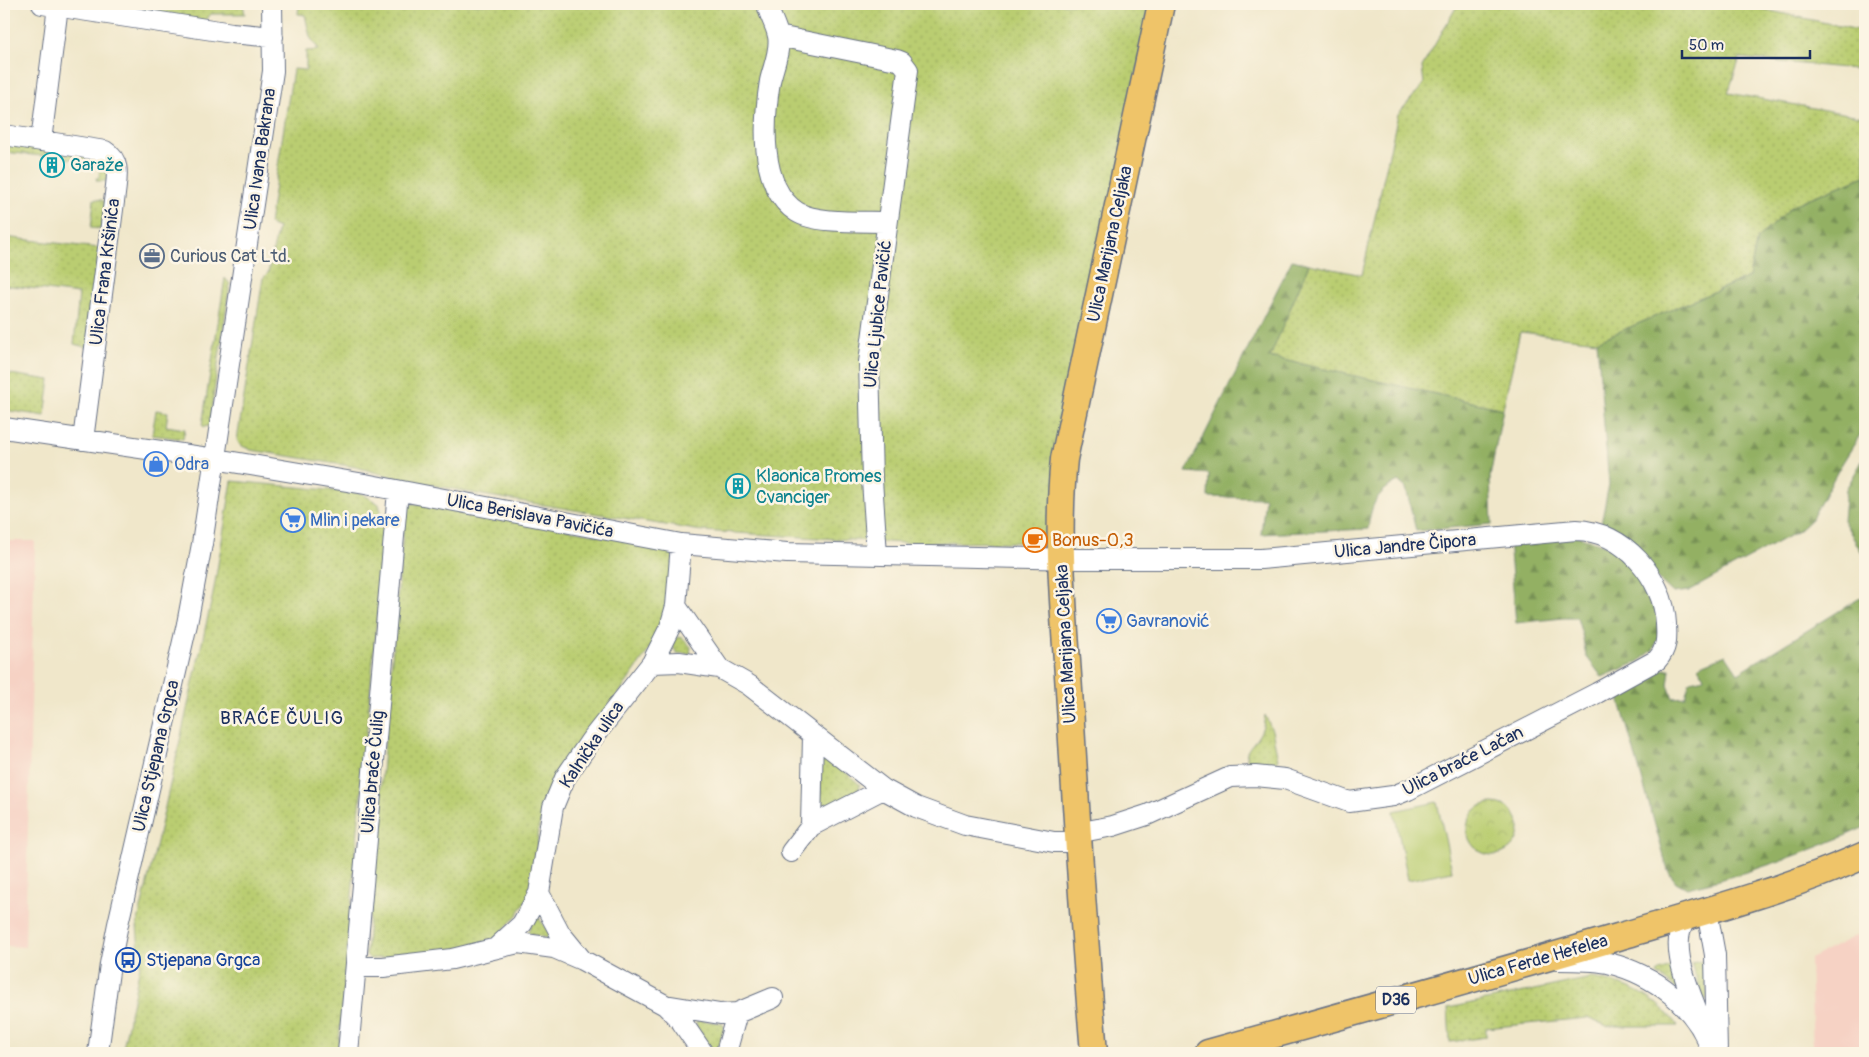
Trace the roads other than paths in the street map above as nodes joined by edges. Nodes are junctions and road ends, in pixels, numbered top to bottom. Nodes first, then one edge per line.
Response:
1 (272, 4) edge
2 (768, 4) edge
3 (1161, 4) edge
4 (50, 5) edge
5 (778, 36) junction
6 (273, 37) junction
7 (4, 135) edge
8 (42, 141) junction
9 (887, 222) junction
10 (4, 428) edge
11 (83, 440) junction
12 (216, 459) junction
13 (398, 491) junction
14 (681, 544) junction
15 (877, 555) junction
16 (1061, 558) junction
17 (676, 606) junction
18 (1664, 652) joint
19 (652, 664) junction
20 (719, 668) junction
21 (813, 736) junction
22 (882, 789) junction
23 (810, 826) junction
24 (1077, 838) junction
25 (791, 852) dead end
26 (1865, 855) edge
27 (539, 893) junction
28 (1697, 914) junction
29 (497, 947) junction
30 (582, 960) junction
31 (1541, 960) junction
32 (356, 967) junction
33 (773, 998) dead end
34 (665, 1005) junction
35 (737, 1013) junction
36 (1704, 1031) junction
37 (98, 1053) edge
38 (348, 1053) edge
39 (703, 1053) edge
40 (726, 1053) edge
41 (1094, 1053) edge
42 (1208, 1053) edge
43 (1712, 1053) edge
44 (1717, 1053) edge

1 - 6 street, Ulica Ivana Bakrana
2 - 5 street, Ulica Ljubice Pavičić
3 - 16 main road, Ulica Marijana Celjaka
4 - 6 street
4 - 8 street
5 - 9 street, Ulica Ljubice Pavičić
5 - 9 street, Ulica Ljubice Pavičić
6 - 12 street, Ulica Ivana Bakrana
7 - 8 street, Ulica Frana Kršinića
8 - 11 street, Ulica Frana Kršinića
9 - 15 street, Ulica Ljubice Pavičić
10 - 11 street, Ulica Berislava Pavičića
11 - 12 street, Ulica Berislava Pavičića
12 - 13 street, Ulica Berislava Pavičića
12 - 37 street, Ulica Stjepana Grgca
13 - 14 street, Ulica Berislava Pavičića
13 - 32 street, Ulica braće Čulig
14 - 15 street, Ulica Berislava Pavičića
14 - 17 street, Kalnička ulica
15 - 16 street, Ulica Berislava Pavičića
16 - 18 street, Ulica Jandre Čipora
16 - 24 main road, Ulica Marijana Celjaka
17 - 19 street, Kalnička ulica
17 - 20 street
18 - 24 street, Ulica braće Lačan
19 - 20 street
19 - 27 street, Kalnička ulica
20 - 21 street, Ulica braće Lačan
21 - 22 street, Ulica braće Lačan
21 - 23 street
22 - 23 street
22 - 24 street, Ulica braće Lačan
23 - 25 street
24 - 41 main road, Ulica Marijana Celjaka
26 - 28 main road, Ulica Ferde Hefelea / D36
27 - 29 street, Kalnička ulica
27 - 30 street, Kalnička ulica
28 - 31 main road, Ulica Ferde Hefelea / D36
28 - 36 street
28 - 44 street
29 - 30 street, Kalnička ulica
29 - 32 street, Kalnička ulica
30 - 34 street, Kalnička ulica
31 - 36 street
31 - 42 main road, Ulica Ferde Hefelea / D36
32 - 38 street, Ulica braće Čulig
33 - 35 street, Kalnička ulica
34 - 35 street, Kalnička ulica
34 - 39 street, Kalnička ulica
35 - 40 street
36 - 43 street

